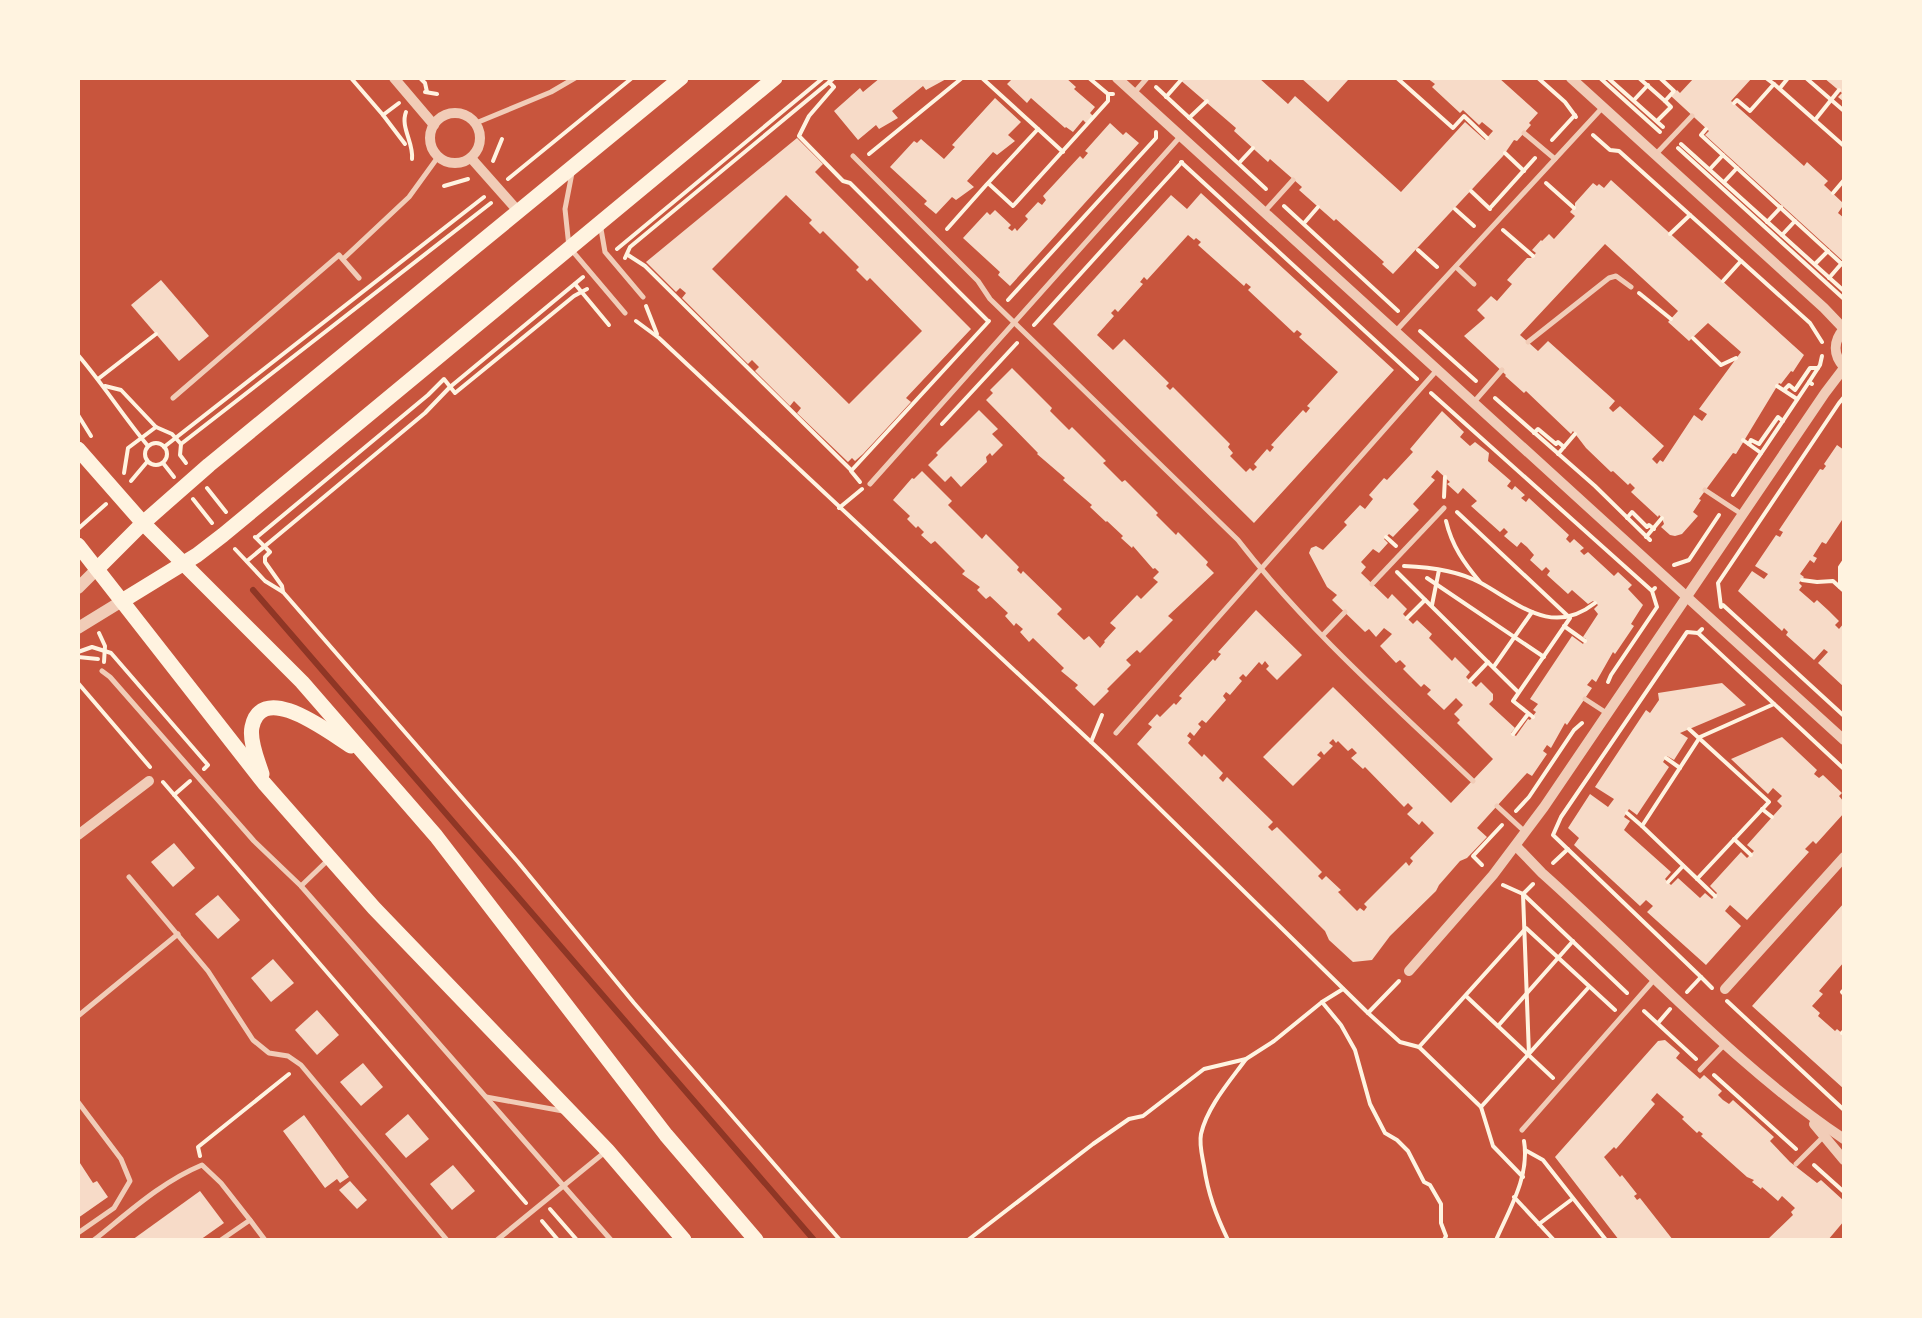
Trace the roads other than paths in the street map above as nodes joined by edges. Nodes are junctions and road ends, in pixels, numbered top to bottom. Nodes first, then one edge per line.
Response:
1 (394, 78) edge
2 (576, 78) edge
3 (681, 78) edge
4 (775, 78) edge
5 (1117, 78) edge
6 (1147, 78) edge
7 (1570, 78) edge
8 (1134, 92) junction
9 (1602, 107) junction
10 (1692, 116) dead end
11 (476, 123) junction
12 (434, 125) junction
13 (1524, 133) dead end
14 (1181, 136) junction
15 (1656, 155) junction
16 (853, 156) dead end
17 (438, 157) junction
18 (471, 158) junction
19 (1555, 159) junction
20 (573, 168) junction
21 (1294, 180) dead end
22 (518, 211) junction
23 (1264, 212) junction
24 (604, 219) junction
25 (569, 247) junction
26 (343, 259) junction
27 (1456, 267) junction
28 (358, 278) dead end
29 (1474, 284) dead end
30 (1631, 286) road end
31 (643, 298) road end
32 (625, 314) road end
33 (1014, 321) junction
34 (1844, 329) edge
35 (1396, 332) junction
36 (1528, 342) dead end
37 (1844, 367) edge
38 (1438, 370) junction
39 (1502, 370) dead end
40 (173, 398) dead end
41 (1473, 403) junction
42 (78, 449) edge
43 (867, 486) road end
44 (1705, 490) dead end
45 (1444, 508) road end
46 (1743, 515) junction
47 (144, 523) junction
48 (78, 545) edge
49 (184, 563) junction
50 (98, 569) junction
51 (1259, 569) junction
52 (1372, 584) dead end
53 (78, 588) edge
54 (1687, 596) junction
55 (122, 600) junction
56 (1345, 612) dead end
57 (78, 628) edge
58 (1323, 635) junction
59 (102, 671) road end
60 (1585, 699) dead end
61 (1607, 714) junction
62 (1116, 732) dead end
63 (1844, 740) edge
64 (364, 754) junction
65 (149, 781) dead end
66 (1472, 782) dead end
67 (264, 783) junction
68 (1497, 806) dead end
69 (1526, 832) junction
70 (78, 835) edge
71 (1516, 846) junction
72 (1844, 857) edge
73 (330, 858) junction
74 (129, 878) dead end
75 (300, 886) junction
76 (178, 934) junction
77 (1409, 971) road end
78 (1655, 978) junction
79 (1726, 989) dead end
80 (78, 1016) edge
81 (1726, 1042) junction
82 (1702, 1068) road end
83 (483, 1097) junction
84 (78, 1102) edge
85 (1804, 1112) junction
86 (572, 1113) junction
87 (1522, 1130) road end
88 (1824, 1136) junction
89 (1844, 1140) edge
90 (607, 1150) junction
91 (1844, 1160) edge
92 (1796, 1164) dead end
93 (563, 1186) junction
94 (250, 1220) junction
95 (78, 1233) edge
96 (94, 1240) edge
97 (221, 1240) edge
98 (265, 1240) edge
99 (447, 1240) edge
100 (496, 1240) edge
101 (611, 1240) edge
102 (684, 1240) edge
103 (756, 1240) edge

1 - 12 street
2 - 11 lane
3 - 20 main road
4 - 24 main road
5 - 8 street
6 - 8 lane
7 - 9 street
8 - 14 street
9 - 15 street
9 - 19 lane
10 - 15 lane
11 - 12 street
11 - 18 street
12 - 17 street
13 - 19 lane
14 - 23 street
14 - 33 lane
15 - 34 street
16 - 33 lane
17 - 18 street
17 - 26 lane
18 - 22 street
19 - 27 lane
20 - 22 main road
20 - 25 lane
21 - 23 lane
22 - 47 main road
23 - 35 street
24 - 25 main road
24 - 31 lane
25 - 32 lane
25 - 49 main road
26 - 28 lane
26 - 40 lane
27 - 29 lane
27 - 35 lane
30 - 36 lane
33 - 43 lane
33 - 51 lane
34 - 37 street
35 - 38 street
37 - 46 street
38 - 41 street
38 - 51 lane
39 - 41 lane
41 - 54 street
42 - 47 main road
44 - 46 lane
45 - 52 lane
46 - 54 street
47 - 49 main road
47 - 50 main road
48 - 50 main road
49 - 55 main road
49 - 64 main road
50 - 53 street
50 - 55 main road
51 - 58 lane
51 - 62 lane
54 - 61 street
54 - 63 street
55 - 57 street
55 - 67 main road
56 - 58 lane
58 - 66 lane
59 - 75 lane
60 - 61 lane
61 - 69 street
64 - 67 main road
64 - 103 main road
65 - 70 street
67 - 73 main road
68 - 69 lane
69 - 71 street
71 - 77 street
71 - 78 street
72 - 79 street
73 - 75 lane
73 - 86 main road
74 - 76 lane
75 - 83 lane
76 - 80 lane
76 - 99 lane
78 - 81 street
78 - 87 lane
81 - 82 lane
81 - 85 street
83 - 86 lane
83 - 93 lane
84 - 95 lane
85 - 88 street
85 - 89 street
86 - 90 main road
88 - 91 street
88 - 92 lane
90 - 93 lane
90 - 102 main road
93 - 100 lane
93 - 101 lane
94 - 96 lane
94 - 97 lane
94 - 98 lane

